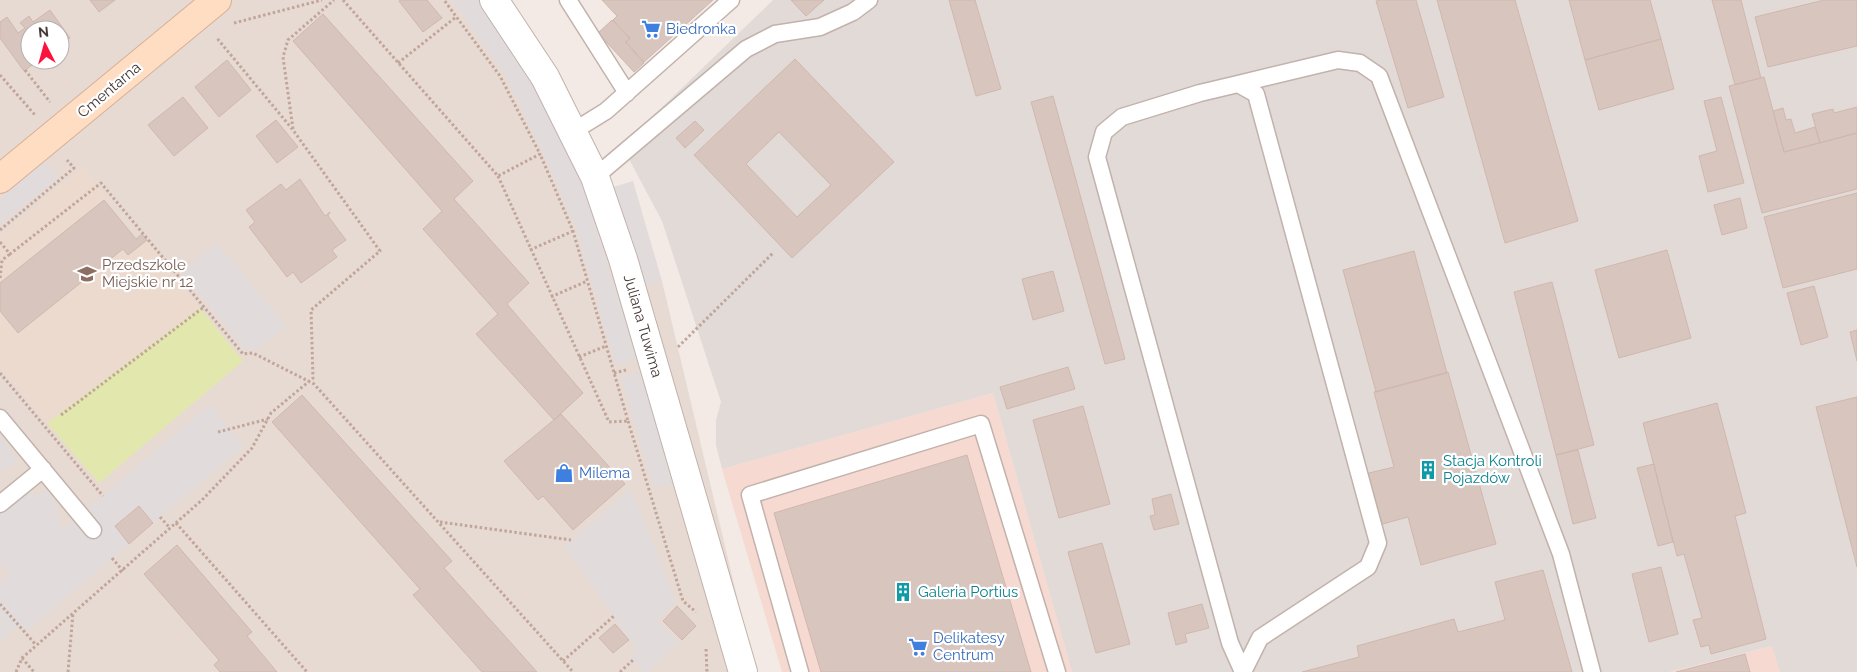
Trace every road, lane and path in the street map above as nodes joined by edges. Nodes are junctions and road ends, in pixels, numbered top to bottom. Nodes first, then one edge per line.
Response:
1 (217, 0) edge
2 (322, 0) edge
3 (334, 0) edge
4 (343, 0) edge
5 (444, 0) edge
6 (568, 0) edge
7 (731, 0) edge
8 (869, 0) edge
9 (502, 2) edge
10 (456, 16) junction
11 (228, 24) dead end
12 (210, 29) dead end
13 (398, 63) junction
14 (25, 70) dead end
15 (0, 75) edge
16 (1238, 84) junction
17 (627, 93) junction
18 (51, 103) dead end
19 (37, 118) dead end
20 (293, 130) junction
21 (572, 132) junction
22 (540, 154) junction
23 (498, 176) junction
24 (595, 177) junction
25 (0, 180) edge
26 (572, 231) junction
27 (0, 242) edge
28 (530, 250) junction
29 (773, 253) dead end
30 (10, 254) junction
31 (0, 278) edge
32 (587, 281) junction
33 (551, 297) junction
34 (204, 307) junction
35 (606, 346) junction
36 (675, 351) dead end
37 (580, 357) junction
38 (0, 373) edge
39 (309, 381) junction
40 (61, 415) dead end
41 (0, 418) edge
42 (268, 419) junction
43 (628, 421) junction
44 (218, 432) dead end
45 (42, 469) junction
46 (102, 496) dead end
47 (0, 504) edge
48 (160, 517) dead end
49 (439, 522) junction
50 (176, 523) junction
51 (170, 528) junction
52 (93, 530) dead end
53 (571, 540) dead end
54 (112, 558) dead end
55 (123, 571) junction
56 (0, 604) edge
57 (73, 613) junction
58 (698, 614) dead end
59 (614, 616) dead end
60 (705, 640) dead end
61 (36, 645) junction
62 (22, 658) junction
63 (562, 660) junction
64 (633, 660) dead end
65 (16, 672) edge
66 (34, 672) edge
67 (68, 672) edge
68 (307, 672) edge
69 (573, 672) edge
70 (620, 672) edge
71 (706, 672) edge
72 (742, 672) edge
73 (800, 672) edge
74 (1057, 672) edge
75 (1243, 672) edge
76 (1592, 672) edge

1 - 25 street, Cmentarna
2 - 11 path
3 - 20 path
4 - 13 path
5 - 10 path
6 - 17 lane
7 - 17 lane
8 - 24 lane
9 - 21 street, Juliana Tuwima
10 - 13 path
10 - 22 path
12 - 20 path
13 - 23 path
14 - 18 path
15 - 19 path
16 - 75 lane
16 - 75 lane
16 - 76 lane
17 - 21 lane
20 - 39 path
21 - 24 street, Juliana Tuwima
22 - 23 path
22 - 26 path
23 - 28 path
24 - 72 street, Juliana Tuwima
26 - 28 path
26 - 32 path
27 - 30 path
28 - 33 path
29 - 36 path
30 - 31 path
30 - 34 path
32 - 33 path
32 - 35 path
33 - 37 path
34 - 39 path
34 - 40 path
35 - 37 path
35 - 43 path
37 - 43 path
38 - 46 path
39 - 42 path
39 - 49 path
41 - 45 lane
42 - 44 path
42 - 50 path
43 - 58 path
45 - 47 lane
45 - 52 lane
48 - 51 path
49 - 53 path
49 - 63 path
50 - 51 path
50 - 68 path
51 - 55 path
54 - 55 path
55 - 57 path
56 - 61 path
57 - 61 path
57 - 67 path
59 - 63 path
60 - 71 path
61 - 62 path
62 - 65 path
62 - 66 path
63 - 69 path
64 - 70 path
73 - 74 lane

